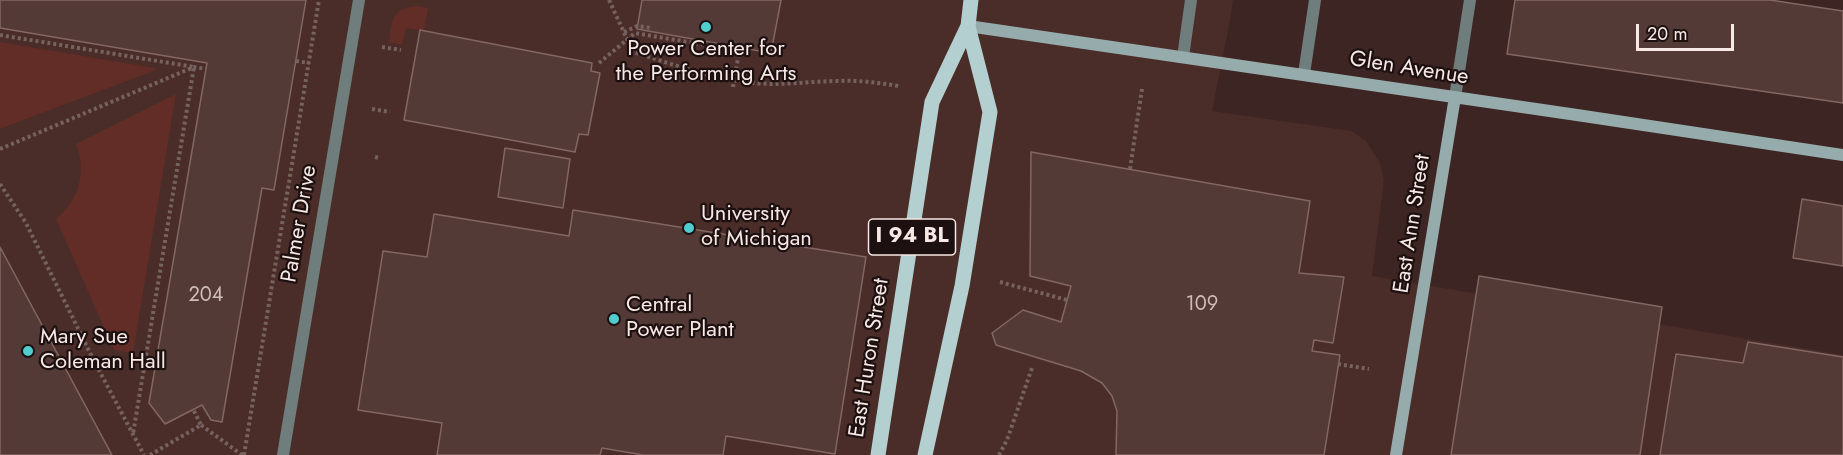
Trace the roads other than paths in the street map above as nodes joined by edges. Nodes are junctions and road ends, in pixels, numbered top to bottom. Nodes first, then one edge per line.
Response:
1 (359, 0) edge
2 (971, 0) edge
3 (1191, 0) edge
4 (1315, 0) edge
5 (1470, 0) edge
6 (968, 26) junction
7 (1183, 57) junction
8 (1305, 74) junction
9 (1455, 97) junction
10 (1843, 155) edge
11 (283, 455) edge
12 (878, 455) edge
13 (925, 455) edge
14 (1396, 455) edge

1 - 11 street, Palmer Drive
2 - 6 main road, East Huron Street / I 94 BL
3 - 7 street
4 - 8 street
5 - 9 street, East Ann Street
6 - 7 main road, Glen Avenue
6 - 12 main road, East Huron Street / I 94 BL
6 - 13 main road, East Huron Street / I 94 BL
7 - 8 main road, Glen Avenue
8 - 9 main road, Glen Avenue
9 - 10 main road, Glen Avenue
9 - 14 main road, East Ann Street

